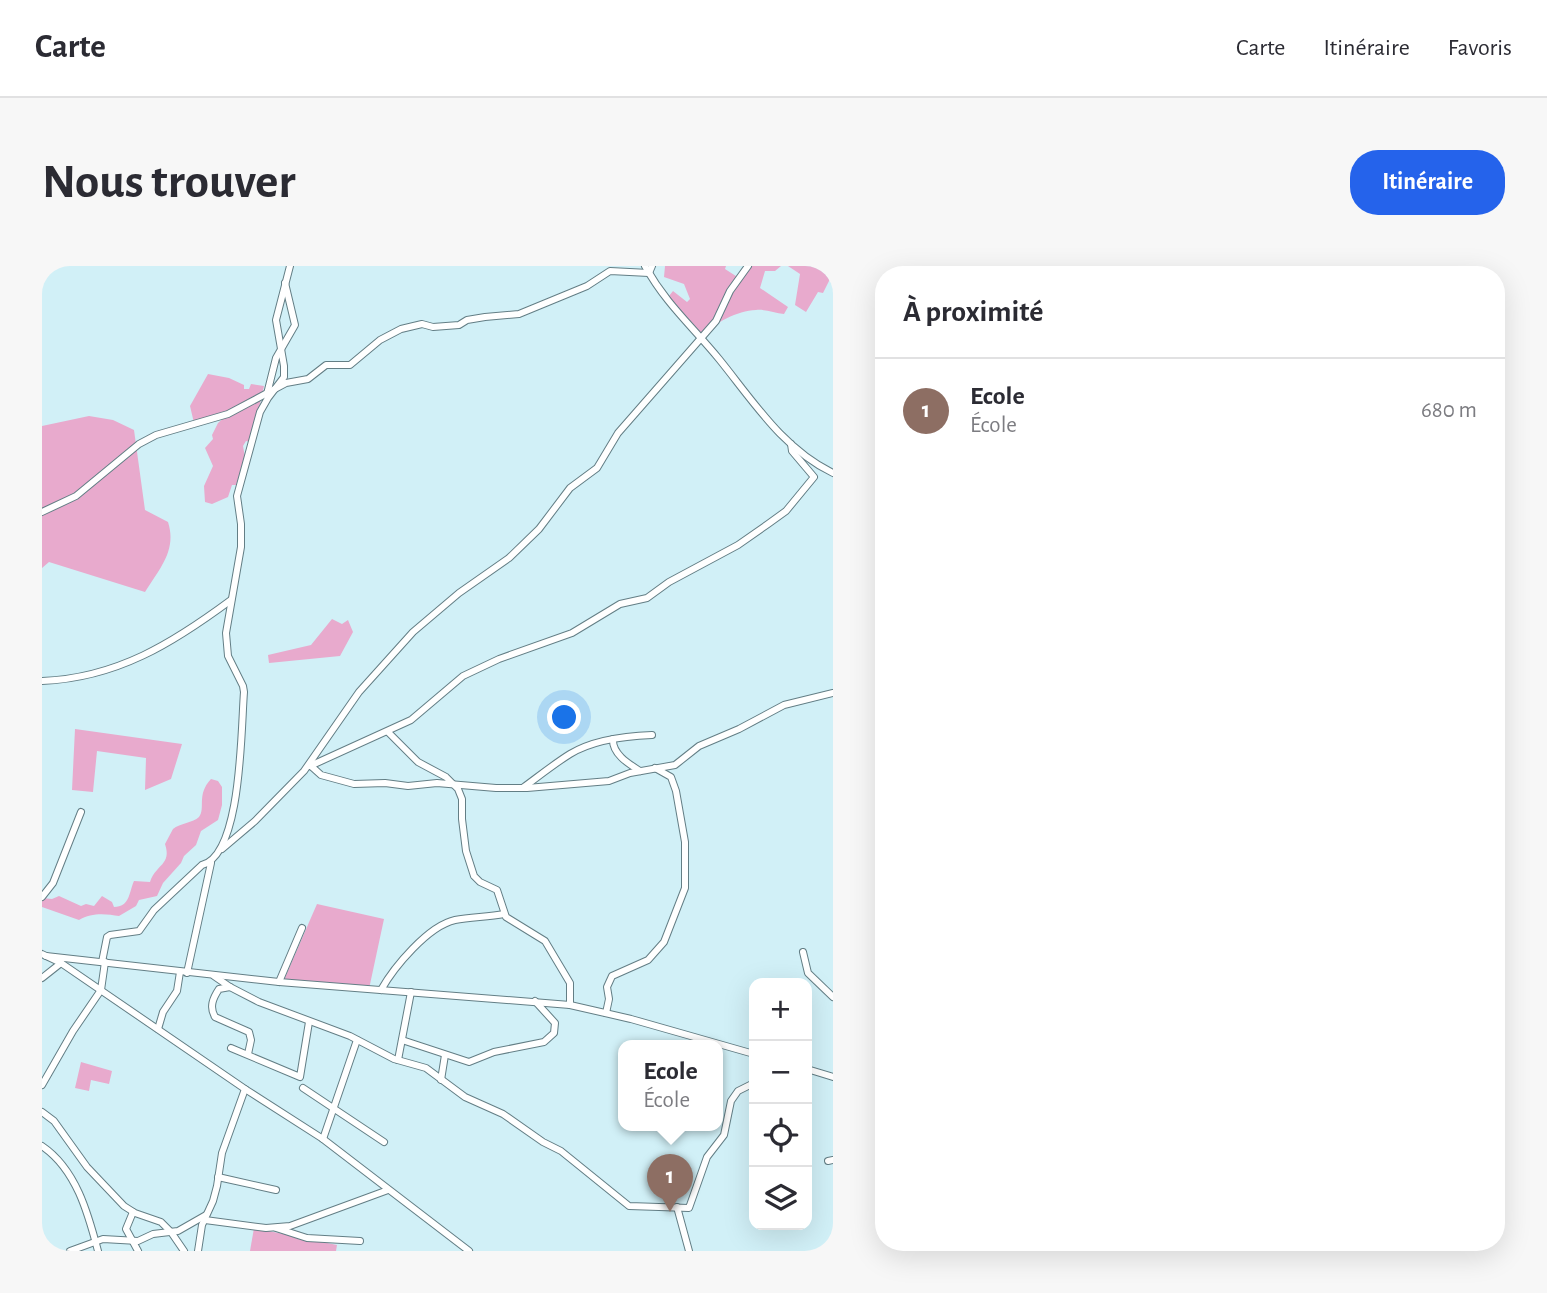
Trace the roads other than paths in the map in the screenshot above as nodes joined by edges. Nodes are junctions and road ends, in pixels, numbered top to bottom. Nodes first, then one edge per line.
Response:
1 (290, 266) edge
2 (645, 266) edge
3 (748, 266) edge
4 (651, 270) edge
5 (284, 282) junction
6 (701, 340) junction
7 (280, 351) junction
8 (270, 392) junction
9 (791, 444) junction
10 (833, 472) edge
11 (42, 512) edge
12 (231, 600) junction
13 (42, 681) edge
14 (833, 693) edge
15 (388, 732) junction
16 (652, 735) dead end
17 (613, 739) junction
18 (309, 766) junction
19 (654, 768) junction
20 (640, 772) junction
21 (453, 784) junction
22 (522, 788) junction
23 (81, 812) dead end
24 (222, 849) junction
25 (211, 863) junction
26 (42, 897) edge
27 (504, 914) junction
28 (302, 928) dead end
29 (803, 952) dead end
30 (44, 955) edge
31 (104, 962) junction
32 (61, 963) junction
33 (183, 972) junction
34 (213, 975) junction
35 (42, 978) edge
36 (279, 982) junction
37 (230, 988) junction
38 (101, 990) junction
39 (381, 990) junction
40 (411, 992) junction
41 (833, 997) edge
42 (535, 1001) junction
43 (570, 1005) junction
44 (606, 1013) junction
45 (309, 1022) junction
46 (158, 1029) junction
47 (357, 1040) junction
48 (402, 1040) junction
49 (703, 1040) edge
50 (723, 1045) edge
51 (231, 1048) dead end
52 (749, 1053) edge
53 (248, 1054) junction
54 (445, 1055) junction
55 (398, 1060) junction
56 (833, 1068) edge
57 (812, 1071) edge
58 (830, 1076) edge
59 (441, 1080) junction
60 (42, 1085) edge
61 (749, 1086) edge
62 (303, 1088) dead end
63 (245, 1089) junction
64 (335, 1108) junction
65 (42, 1112) edge
66 (323, 1139) junction
67 (384, 1142) dead end
68 (42, 1146) edge
69 (218, 1177) junction
70 (276, 1190) dead end
71 (388, 1190) junction
72 (677, 1207) junction
73 (134, 1212) junction
74 (206, 1217) junction
75 (275, 1228) junction
76 (171, 1232) junction
77 (360, 1241) dead end
78 (96, 1242) junction
79 (133, 1242) junction
80 (70, 1251) edge
81 (98, 1251) edge
82 (138, 1251) edge
83 (184, 1251) edge
84 (198, 1251) edge
85 (468, 1251) edge
86 (689, 1251) edge

1 - 5 street
2 - 4 street
3 - 6 street
4 - 6 street
4 - 8 street
5 - 7 street
5 - 7 street
6 - 9 street
6 - 18 street
7 - 8 street
7 - 8 street
8 - 11 street
8 - 12 street
9 - 10 street
9 - 15 street
12 - 13 street
12 - 24 street
14 - 19 street
15 - 18 street
15 - 21 street
16 - 17 street
17 - 20 street
17 - 22 street
18 - 21 street
18 - 24 street
19 - 20 street
19 - 44 street
20 - 22 street
21 - 22 street
21 - 27 street
23 - 26 street
24 - 25 street
25 - 31 street
25 - 33 street
27 - 39 street
27 - 43 street
28 - 36 street
29 - 41 street
30 - 31 street
30 - 32 street
31 - 33 street
31 - 38 street
32 - 35 street
32 - 38 street
33 - 34 street
33 - 46 street
34 - 36 street
34 - 37 street
36 - 39 street
37 - 45 street
37 - 53 street
38 - 46 street
38 - 60 street
39 - 40 street
40 - 42 street
40 - 48 street
42 - 43 street
42 - 54 street
43 - 44 street
44 - 49 street
45 - 47 street
45 - 53 street
46 - 63 street
47 - 55 street
47 - 64 street
48 - 54 street
48 - 55 street
50 - 52 street
51 - 53 street
54 - 59 street
55 - 59 street
56 - 58 street
57 - 58 street
59 - 72 street
61 - 72 street
62 - 64 street
63 - 66 street
63 - 69 street
64 - 66 street
64 - 67 street
65 - 73 street
66 - 71 street
68 - 78 street
69 - 70 street
69 - 74 street
71 - 75 street
71 - 85 street
72 - 86 street
73 - 76 street
73 - 79 street
74 - 75 street
74 - 76 street
74 - 84 street
75 - 77 street
76 - 79 street
76 - 83 street
78 - 79 street
78 - 80 street
78 - 81 street
79 - 82 street

